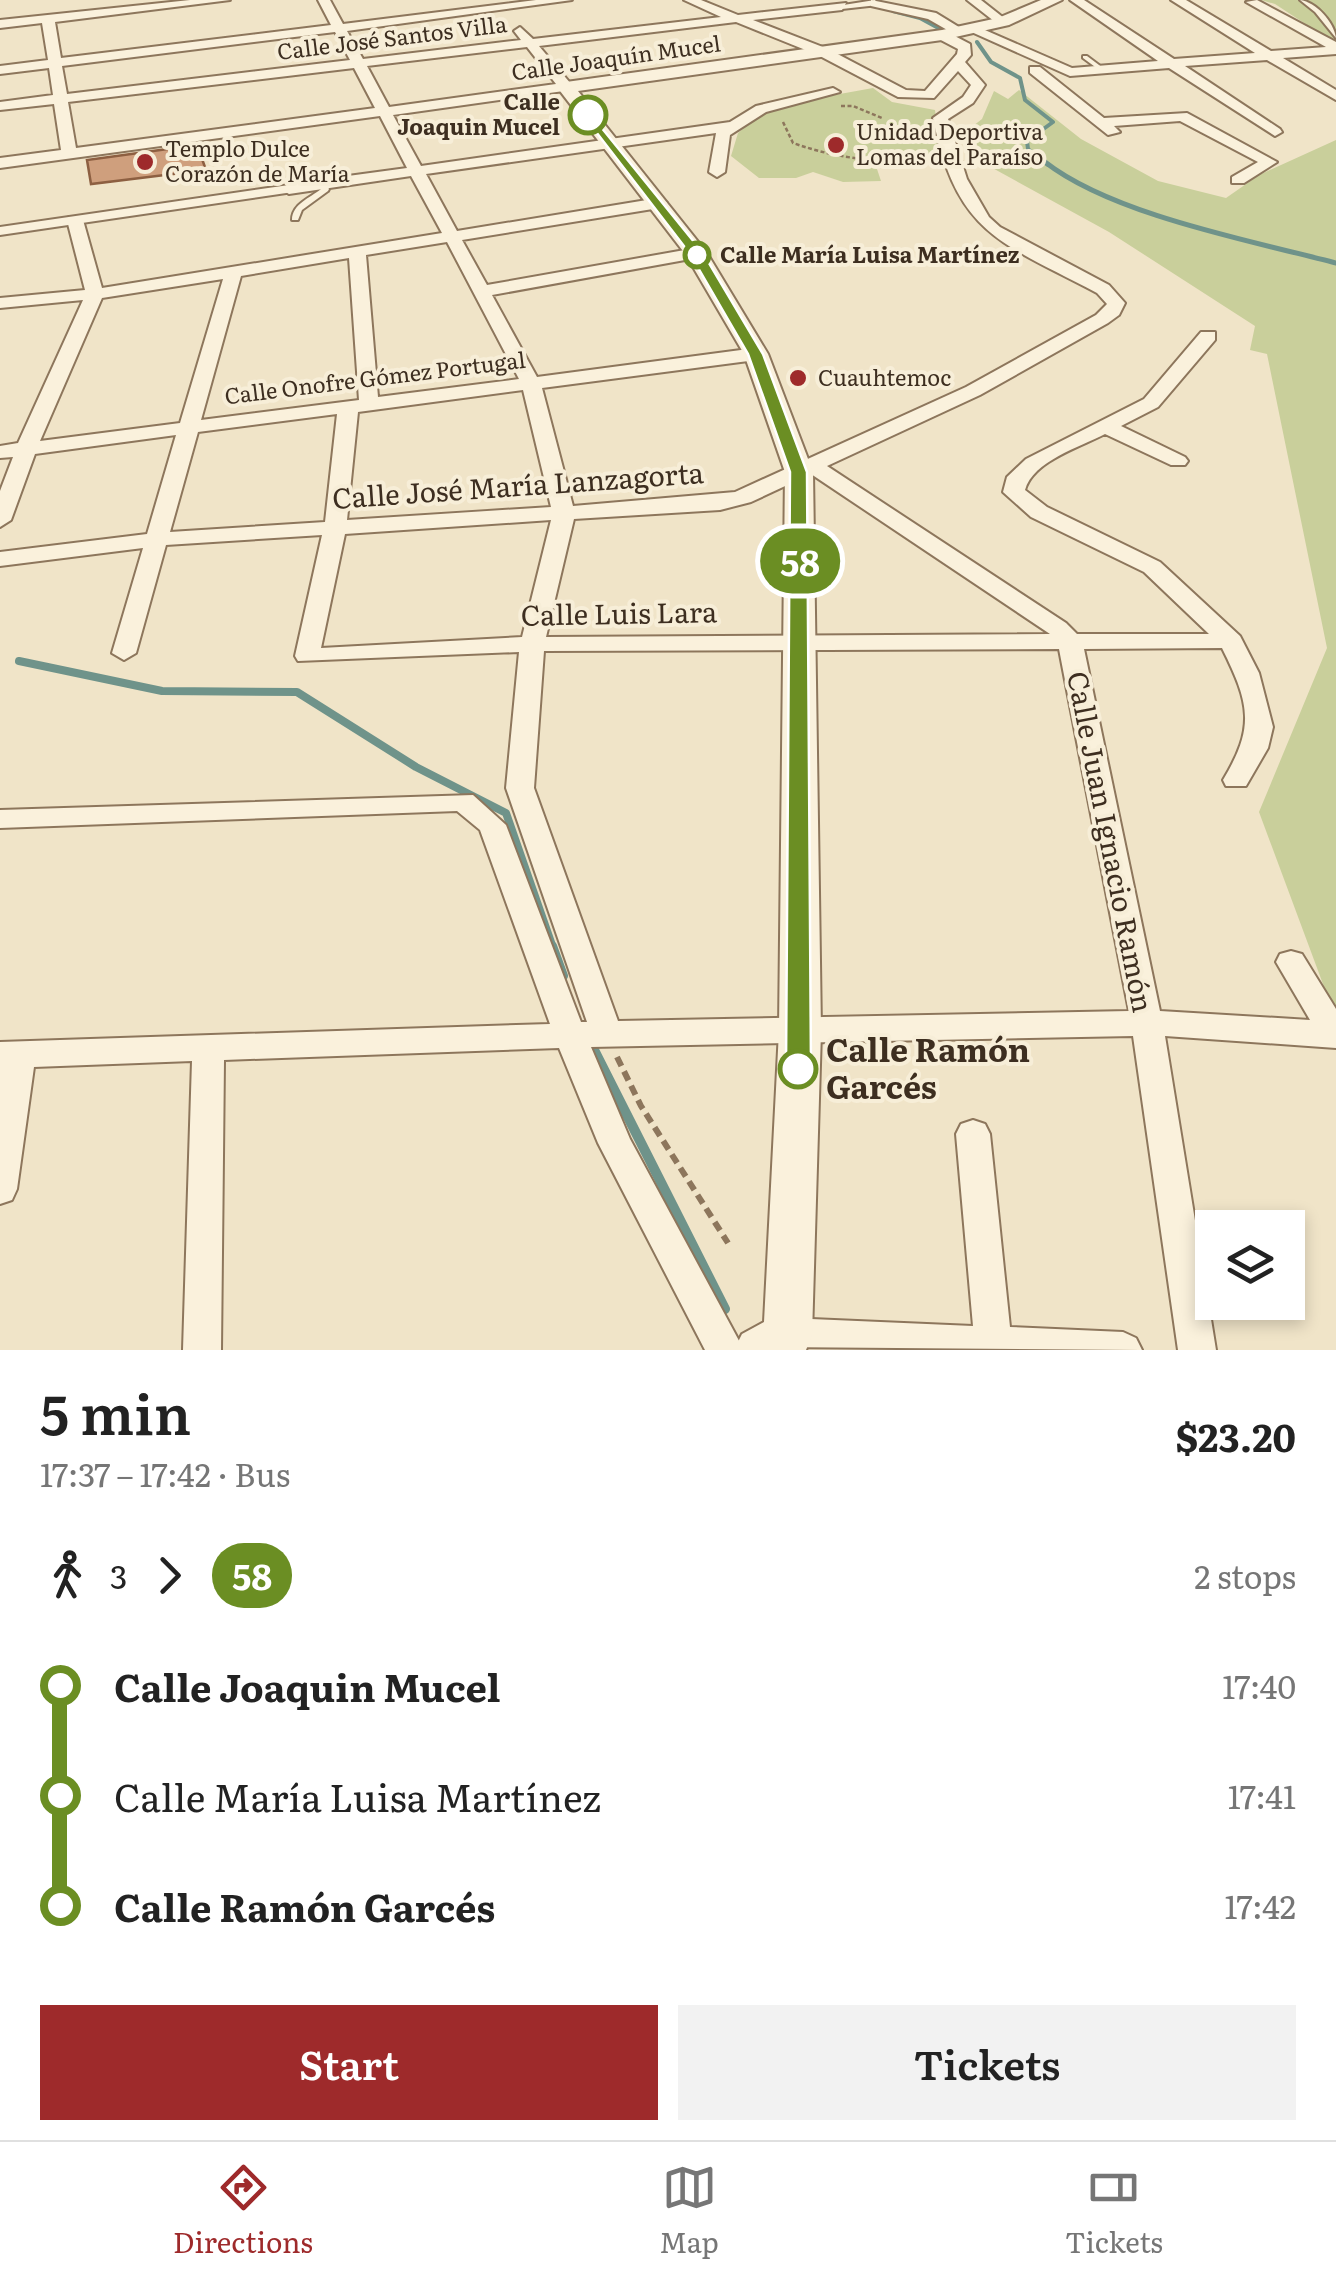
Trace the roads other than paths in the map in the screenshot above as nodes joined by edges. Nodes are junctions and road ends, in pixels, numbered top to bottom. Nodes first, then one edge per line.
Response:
1 (224, 0) edge
2 (566, 0) edge
3 (690, 0) edge
4 (909, 0) edge
5 (973, 0) edge
6 (1054, 0) edge
7 (1076, 0) edge
8 (1177, 0) edge
9 (1302, 0) edge
10 (328, 1) edge
11 (1252, 2) edge
12 (875, 3) junction
13 (498, 4) edge
14 (842, 6) joint
15 (733, 17) junction
16 (48, 19) junction
17 (1003, 22) junction
18 (0, 24) edge
19 (338, 28) junction
20 (959, 32) junction
21 (1336, 36) edge
22 (530, 42) junction
23 (1003, 45) junction
24 (1336, 48) edge
25 (823, 52) junction
26 (1273, 56) junction
27 (1085, 57) dead end
28 (359, 62) junction
29 (956, 62) junction
30 (55, 63) junction
31 (1172, 64) junction
32 (0, 70) edge
33 (1104, 71) junction
34 (942, 80) junction
35 (976, 80) junction
36 (566, 87) junction
37 (1336, 96) edge
38 (60, 98) junction
39 (832, 99) road end
40 (0, 106) edge
41 (388, 112) junction
42 (1104, 122) junction
43 (733, 126) junction
44 (1275, 132) dead end
45 (1119, 138) dead end
46 (611, 143) junction
47 (69, 154) junction
48 (0, 164) edge
49 (416, 169) junction
50 (717, 172) dead end
51 (1238, 180) dead end
52 (322, 184) junction
53 (289, 189) joint
54 (659, 203) junction
55 (295, 218) dead end
56 (75, 220) junction
57 (0, 230) edge
58 (454, 236) junction
59 (357, 252) junction
60 (696, 253) junction
61 (234, 271) junction
62 (483, 291) junction
63 (96, 294) junction
64 (0, 304) edge
65 (1208, 336) dead end
66 (756, 354) junction
67 (531, 383) junction
68 (359, 406) junction
69 (1102, 425) junction
70 (188, 428) junction
71 (26, 449) junction
72 (0, 452) edge
73 (1178, 462) dead end
74 (806, 468) junction
75 (564, 514) junction
76 (0, 520) edge
77 (335, 528) junction
78 (159, 539) junction
79 (0, 559) edge
80 (1232, 640) junction
81 (1070, 641) junction
82 (800, 643) junction
83 (532, 644) junction
84 (124, 653) dead end
85 (1236, 780) dead end
86 (0, 819) edge
87 (1291, 962) dead end
88 (1147, 1024) junction
89 (800, 1031) junction
90 (607, 1034) junction
91 (1336, 1035) edge
92 (570, 1036) junction
93 (208, 1049) junction
94 (9, 1055) edge
95 (974, 1134) dead end
96 (0, 1189) edge
97 (774, 1342) edge
98 (993, 1344) junction
99 (202, 1350) edge
100 (726, 1350) edge
101 (1122, 1350) edge
102 (1197, 1350) edge

1 - 16 street
2 - 13 street
3 - 15 street
4 - 12 street, Calle José Santos Villa
5 - 17 street
6 - 17 street, Calle Joaquín Mucel
7 - 31 street
8 - 26 street
9 - 21 lane
10 - 19 street
11 - 24 street
12 - 14 street, Calle José Santos Villa
12 - 20 street
13 - 19 street
13 - 22 street
14 - 15 street, Calle José Santos Villa
15 - 22 street, Calle José Santos Villa
15 - 25 street
16 - 18 street
16 - 30 street
17 - 20 street, Calle Joaquín Mucel
19 - 28 street
19 - 30 street
20 - 23 street
20 - 25 street, Calle Joaquín Mucel
20 - 29 street
22 - 28 street, Calle José Santos Villa
22 - 36 street
23 - 33 street
23 - 42 street
24 - 26 street
25 - 34 street
25 - 36 street, Calle Joaquín Mucel
26 - 31 street
26 - 37 street
27 - 33 lane
28 - 38 street, Calle José Santos Villa
28 - 41 street
29 - 34 street
29 - 35 street
30 - 32 street
30 - 38 street
31 - 33 street
31 - 44 street
34 - 35 street
35 - 74 street, Calle José María Lanzagorta
36 - 41 street, Calle Joaquín Mucel
36 - 46 street
38 - 40 street, Calle José Santos Villa
38 - 47 street
39 - 43 street
41 - 47 street, Calle Joaquín Mucel
41 - 49 street
42 - 45 street
42 - 51 street
43 - 46 street
43 - 50 street
46 - 49 street
46 - 54 street
47 - 48 street, Calle Joaquín Mucel
49 - 52 street
49 - 58 street
52 - 53 street
52 - 55 lane
53 - 56 street
54 - 58 street
54 - 60 street
56 - 57 street
56 - 63 street
58 - 59 street
58 - 62 street
59 - 61 street
59 - 68 street
60 - 62 street
60 - 66 street
61 - 63 street
61 - 70 street
62 - 67 street
63 - 64 street
63 - 71 street
65 - 69 street
66 - 67 street, Calle Onofre Gómez Portugal
66 - 74 street
67 - 68 street, Calle Onofre Gómez Portugal
67 - 75 street
68 - 70 street, Calle Onofre Gómez Portugal
68 - 77 street
69 - 73 street
69 - 80 street
70 - 71 street, Calle Onofre Gómez Portugal
70 - 78 street
71 - 72 street, Calle Onofre Gómez Portugal
71 - 76 street
74 - 75 street, Calle José María Lanzagorta
74 - 81 street, Calle Juan Ignacio Ramón
74 - 82 street
75 - 77 street, Calle José María Lanzagorta
75 - 83 street
77 - 78 street, Calle José María Lanzagorta
77 - 83 street, Calle Luis Lara
78 - 79 street, Calle José María Lanzagorta
78 - 84 street
80 - 81 street, Calle Luis Lara
80 - 85 street
81 - 82 street, Calle Luis Lara
81 - 88 street, Calle Juan Ignacio Ramón
82 - 83 street, Calle Luis Lara
82 - 89 street
83 - 90 street
86 - 92 street
87 - 91 street
88 - 89 street
88 - 91 street
88 - 102 street, Calle Juan Ignacio Ramón
89 - 90 street
89 - 97 street
90 - 92 street
92 - 93 street
92 - 100 street
93 - 94 street
93 - 99 street
94 - 96 street
95 - 98 street
97 - 98 street
98 - 101 street

